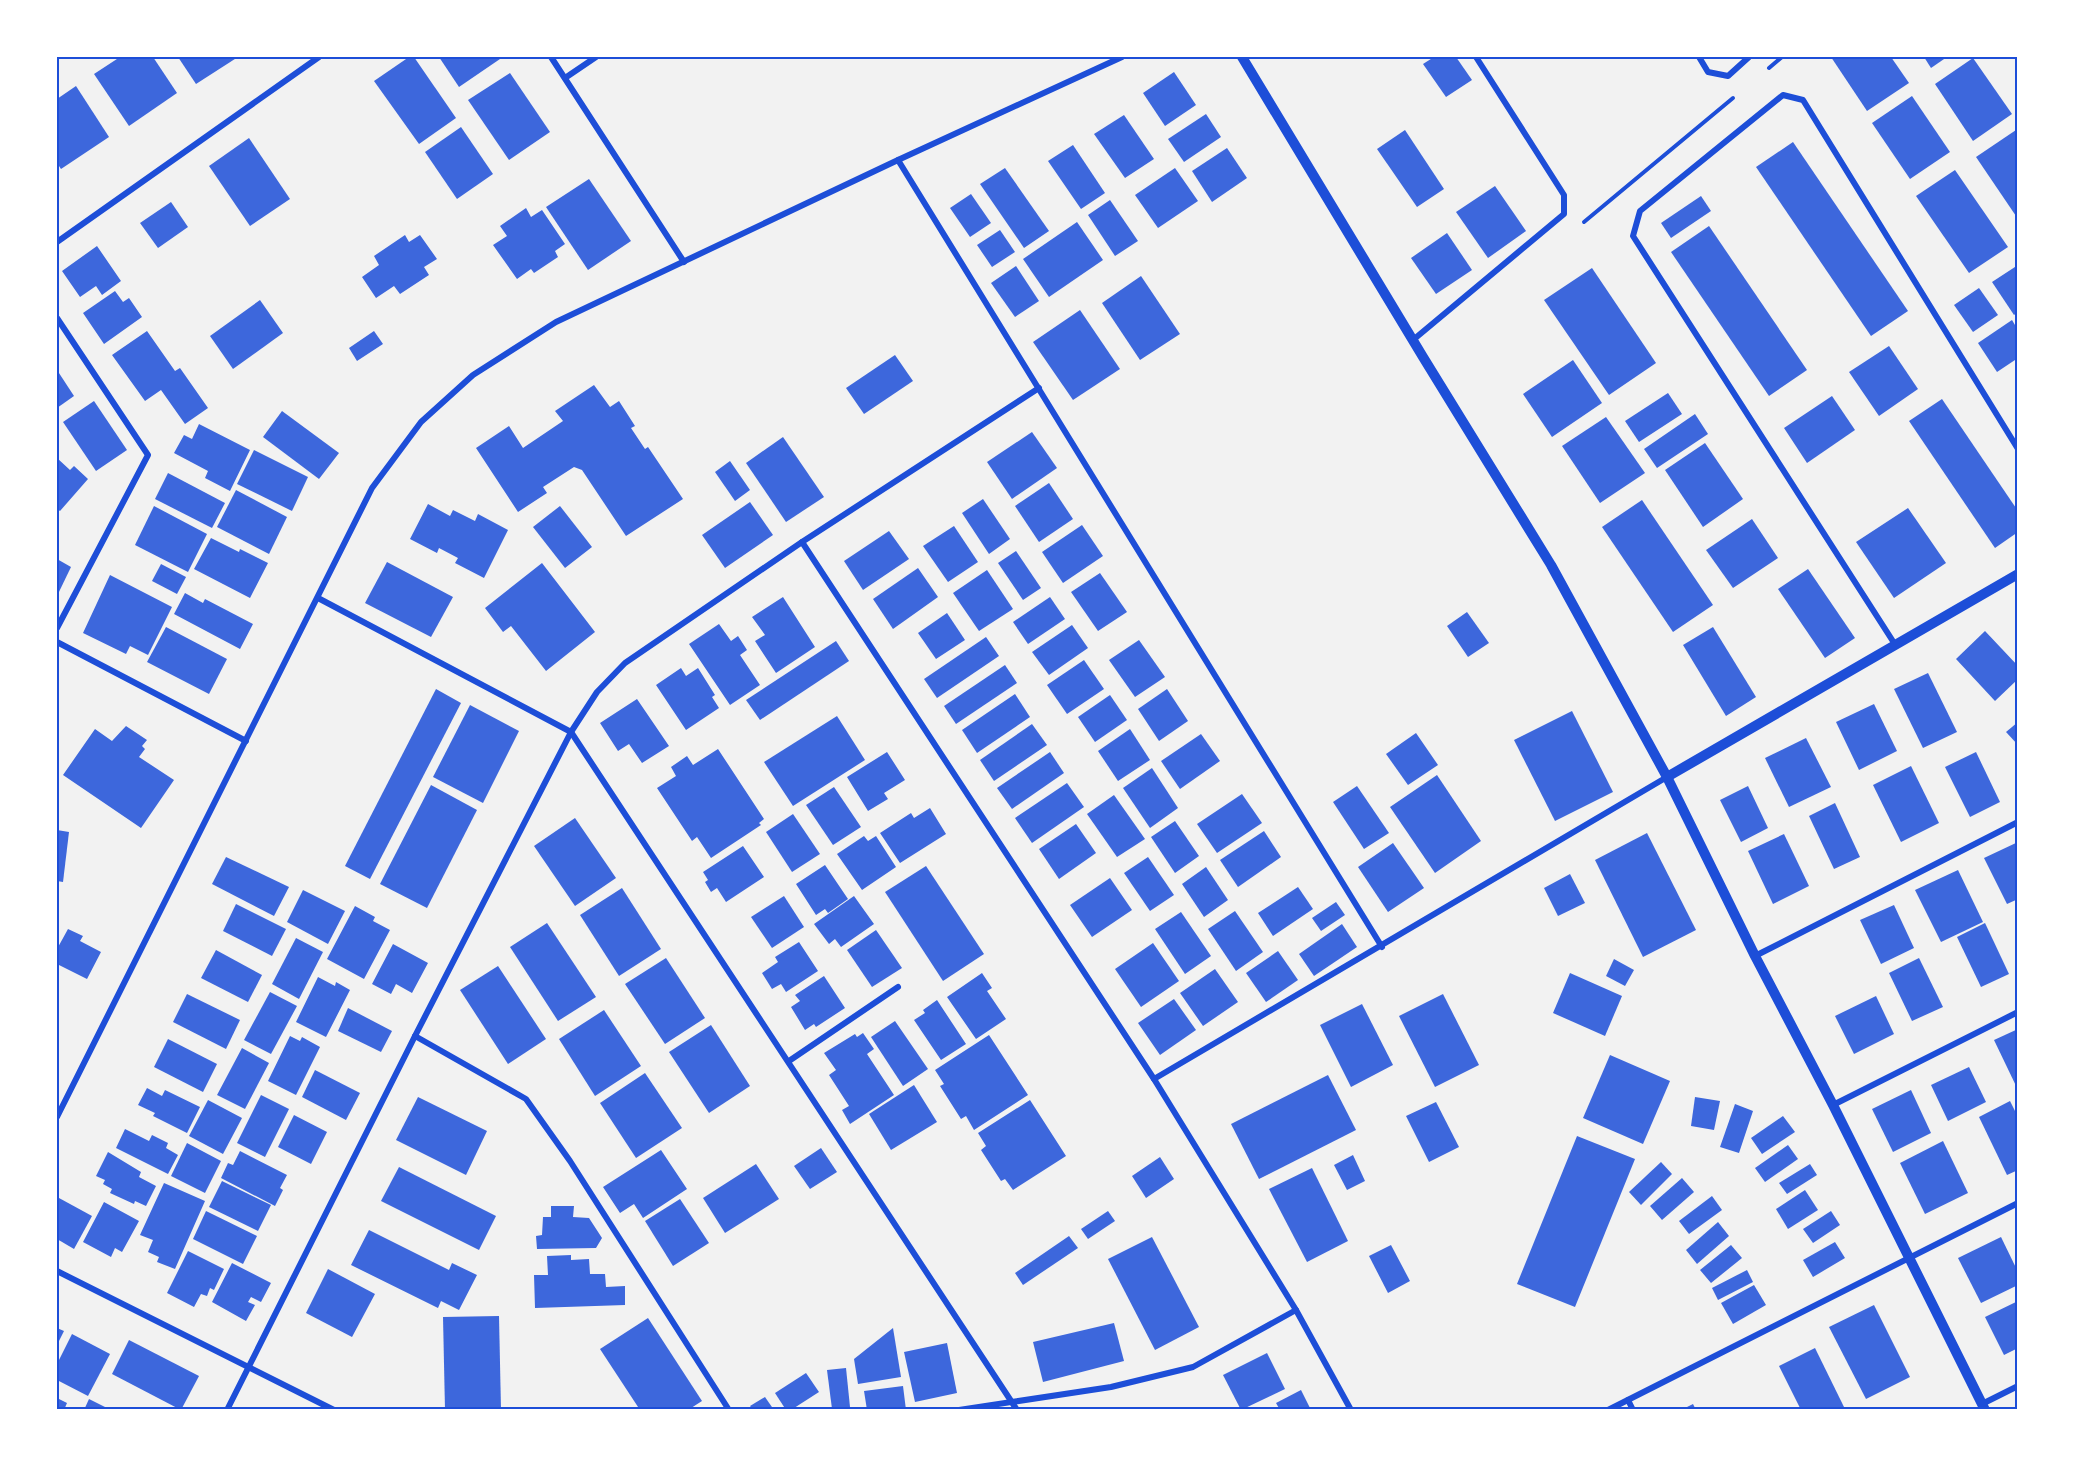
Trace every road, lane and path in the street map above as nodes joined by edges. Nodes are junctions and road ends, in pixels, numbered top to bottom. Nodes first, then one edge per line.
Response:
1 (319, 57) edge
2 (551, 57) edge
3 (596, 57) edge
4 (1122, 57) edge
5 (1242, 57) edge
6 (1476, 57) edge
7 (1699, 57) edge
8 (1749, 57) edge
9 (1782, 57) edge
10 (1765, 71) dead end
11 (565, 78) junction
12 (1739, 93) dead end
13 (898, 160) junction
14 (1581, 225) dead end
15 (57, 242) edge
16 (684, 262) junction
17 (57, 318) edge
18 (1413, 340) junction
19 (1039, 388) junction
20 (2018, 449) edge
21 (802, 542) junction
22 (2018, 574) edge
23 (318, 598) junction
24 (57, 628) edge
25 (57, 642) edge
26 (1896, 646) junction
27 (571, 732) junction
28 (246, 741) junction
29 (1667, 777) junction
30 (2018, 822) edge
31 (1382, 946) junction
32 (1755, 956) junction
33 (898, 987) dead end
34 (2018, 1012) edge
35 (415, 1036) junction
36 (789, 1061) junction
37 (1154, 1079) junction
38 (1833, 1105) junction
39 (57, 1117) edge
40 (2018, 1203) edge
41 (1909, 1258) junction
42 (57, 1271) edge
43 (1296, 1310) junction
44 (249, 1366) junction
45 (2018, 1386) edge
46 (1628, 1400) junction
47 (1013, 1402) junction
48 (1983, 1407) edge
49 (227, 1410) edge
50 (334, 1410) edge
51 (729, 1410) edge
52 (959, 1410) edge
53 (1017, 1410) edge
54 (1351, 1410) edge
55 (1608, 1410) edge
56 (1633, 1410) edge

1 - 15 street
2 - 11 street
3 - 11 street
4 - 13 street
5 - 18 street
6 - 18 street
7 - 8 street
9 - 10 path
11 - 16 street
12 - 14 path
13 - 16 street
13 - 19 street
16 - 23 street
17 - 24 street
18 - 29 street
19 - 21 street
19 - 31 street
20 - 26 street
21 - 27 street
21 - 37 street
22 - 26 street
23 - 27 street
23 - 28 street
25 - 28 street
26 - 29 street
27 - 35 street
27 - 36 street
28 - 39 street
29 - 31 street
29 - 32 street
30 - 32 street
31 - 37 street
32 - 38 street
33 - 36 street
34 - 38 street
35 - 44 street
35 - 51 street
36 - 47 street
37 - 43 street
38 - 41 street
40 - 41 street
41 - 46 street
41 - 48 street
42 - 44 street
43 - 47 street
43 - 54 street
44 - 49 street
44 - 50 street
45 - 48 street
46 - 55 street
46 - 56 street
47 - 52 street
47 - 53 street

